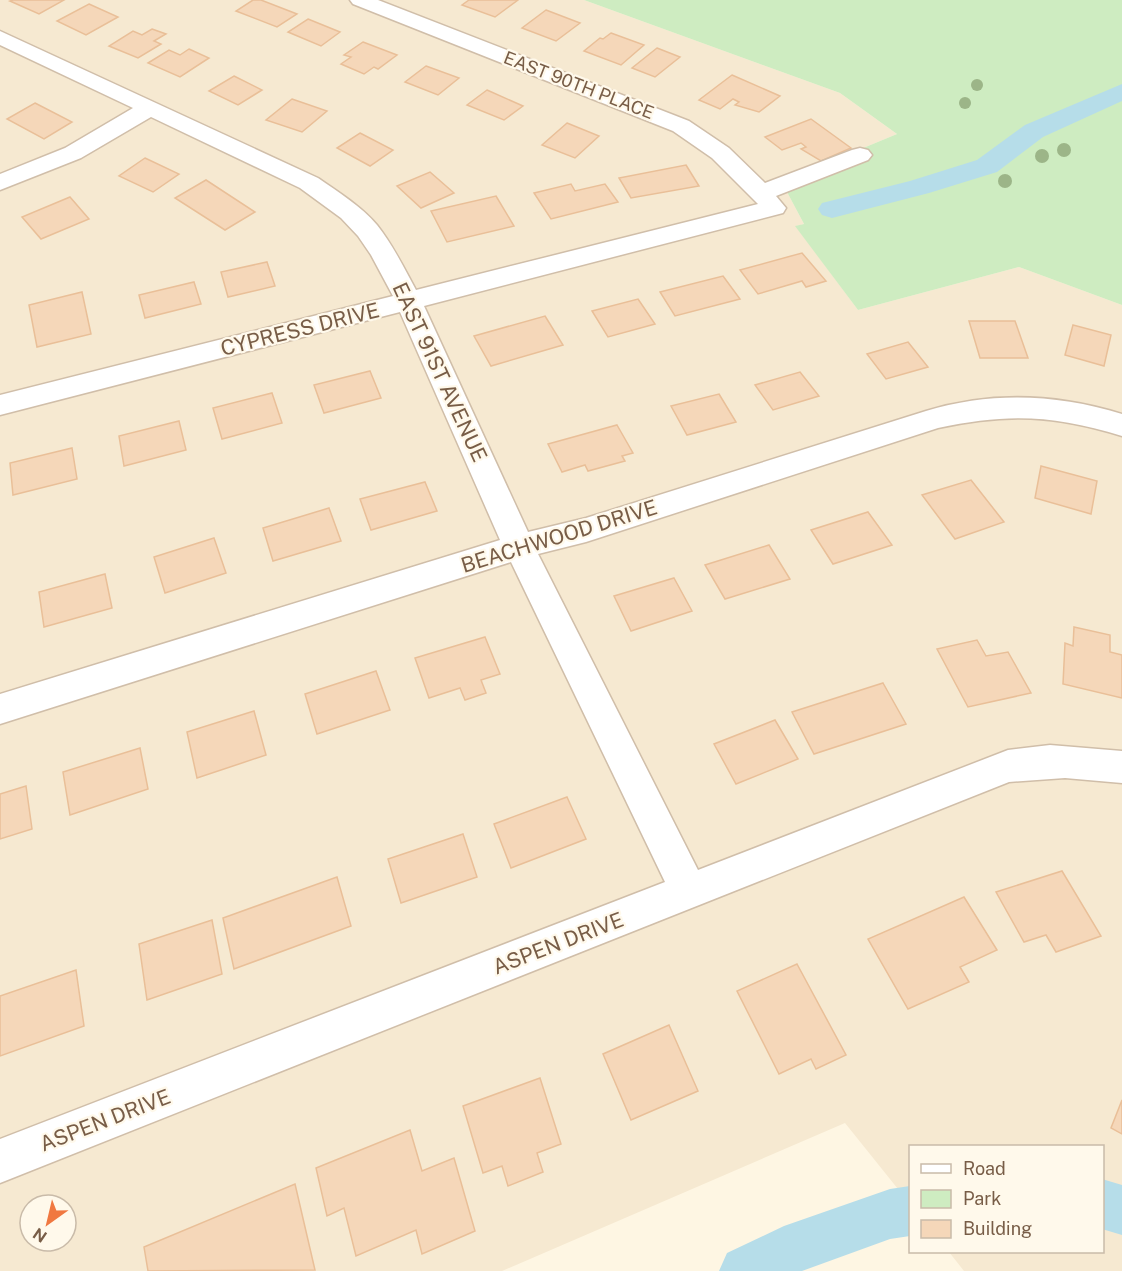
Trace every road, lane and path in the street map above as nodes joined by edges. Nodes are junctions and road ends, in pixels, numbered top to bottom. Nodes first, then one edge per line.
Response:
1 (360, 0) edge
2 (0, 38) edge
3 (150, 108) junction
4 (860, 155) dead end
5 (0, 183) edge
6 (768, 201) junction
7 (408, 300) junction
8 (0, 405) edge
9 (1122, 425) edge
10 (519, 547) junction
11 (0, 709) edge
12 (1122, 767) edge
13 (689, 892) junction
14 (0, 1161) edge

1 - 6 street, EAST 90TH PLACE
2 - 3 street, EAST 91ST AVENUE
3 - 5 street
3 - 7 street, EAST 91ST AVENUE
4 - 6 street, CYPRESS DRIVE
6 - 7 street, CYPRESS DRIVE
7 - 8 street, CYPRESS DRIVE
7 - 10 street, EAST 91ST AVENUE
9 - 10 street, BEACHWOOD DRIVE
10 - 11 street, BEACHWOOD DRIVE
10 - 13 street, EAST 91ST AVENUE
12 - 13 street, ASPEN DRIVE
13 - 14 street, ASPEN DRIVE

